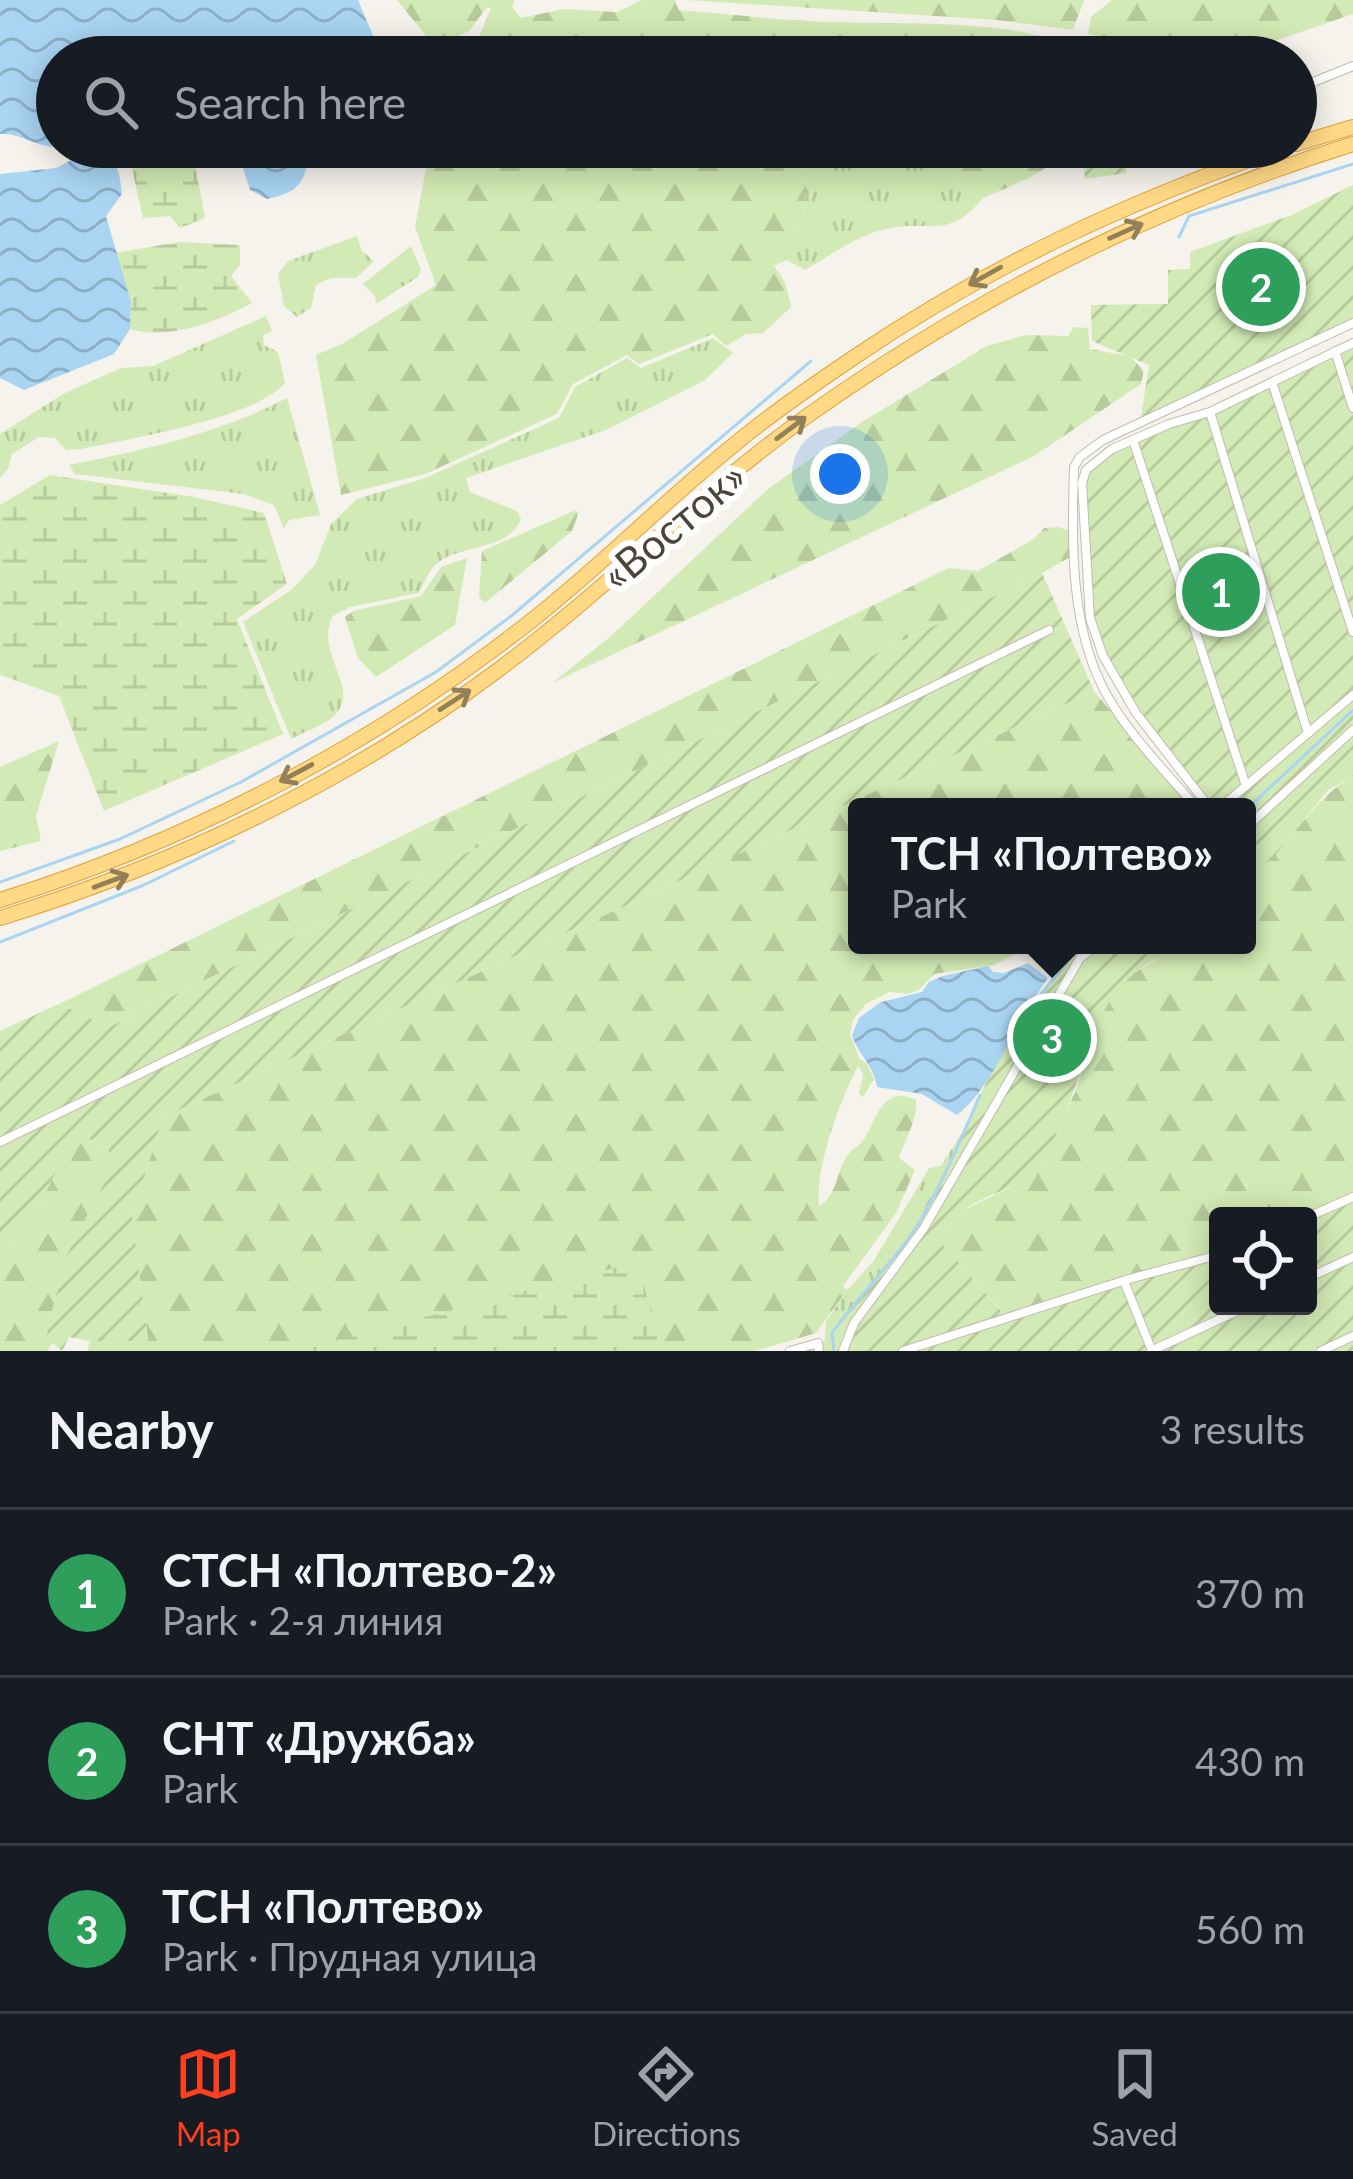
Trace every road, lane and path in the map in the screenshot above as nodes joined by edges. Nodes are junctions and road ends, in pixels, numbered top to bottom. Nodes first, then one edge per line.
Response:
1 (1353, 66) edge
2 (1317, 81) edge
3 (1353, 127) edge
4 (1317, 138) edge
5 (1353, 144) edge
6 (1317, 157) edge
7 (1230, 168) edge
8 (1288, 168) edge
9 (1353, 323) edge
10 (1353, 343) edge
11 (1335, 352) junction
12 (1272, 382) junction
13 (1353, 408) edge
14 (1210, 412) junction
15 (1133, 440) junction
16 (1048, 630) dead end
17 (1353, 632) edge
18 (1353, 695) edge
19 (1353, 730) edge
20 (1308, 733) junction
21 (1246, 786) junction
22 (1188, 798) edge
23 (1201, 798) edge
24 (1232, 798) edge
25 (1256, 819) edge
26 (0, 900) edge
27 (0, 918) edge
28 (1085, 954) edge
29 (0, 1142) edge
30 (1353, 1197) edge
31 (1317, 1213) edge
32 (1353, 1257) edge
33 (1209, 1258) edge
34 (1317, 1274) edge
35 (1124, 1281) junction
36 (1229, 1315) edge
37 (1353, 1336) edge
38 (819, 1347) edge
39 (790, 1351) edge
40 (842, 1351) edge
41 (903, 1351) edge
42 (1152, 1351) edge
43 (1322, 1351) edge

1 - 2 street
3 - 4 highway
6 -> 5 highway, «Восток»
7 -> 26 highway, «Восток»
27 -> 8 highway, «Восток»
9 - 22 street
10 - 11 street
11 - 12 street
11 - 13 street
12 - 14 street
12 - 17 street
14 - 15 street
14 - 20 street
15 - 21 street
15 - 23 street
16 - 29 street
18 - 20 street
19 - 25 street
20 - 21 street
21 - 24 street
28 - 40 street
30 - 31 street
32 - 34 street
33 - 35 street
35 - 41 street
35 - 42 street
36 - 42 street
37 - 43 street
38 - 39 street

